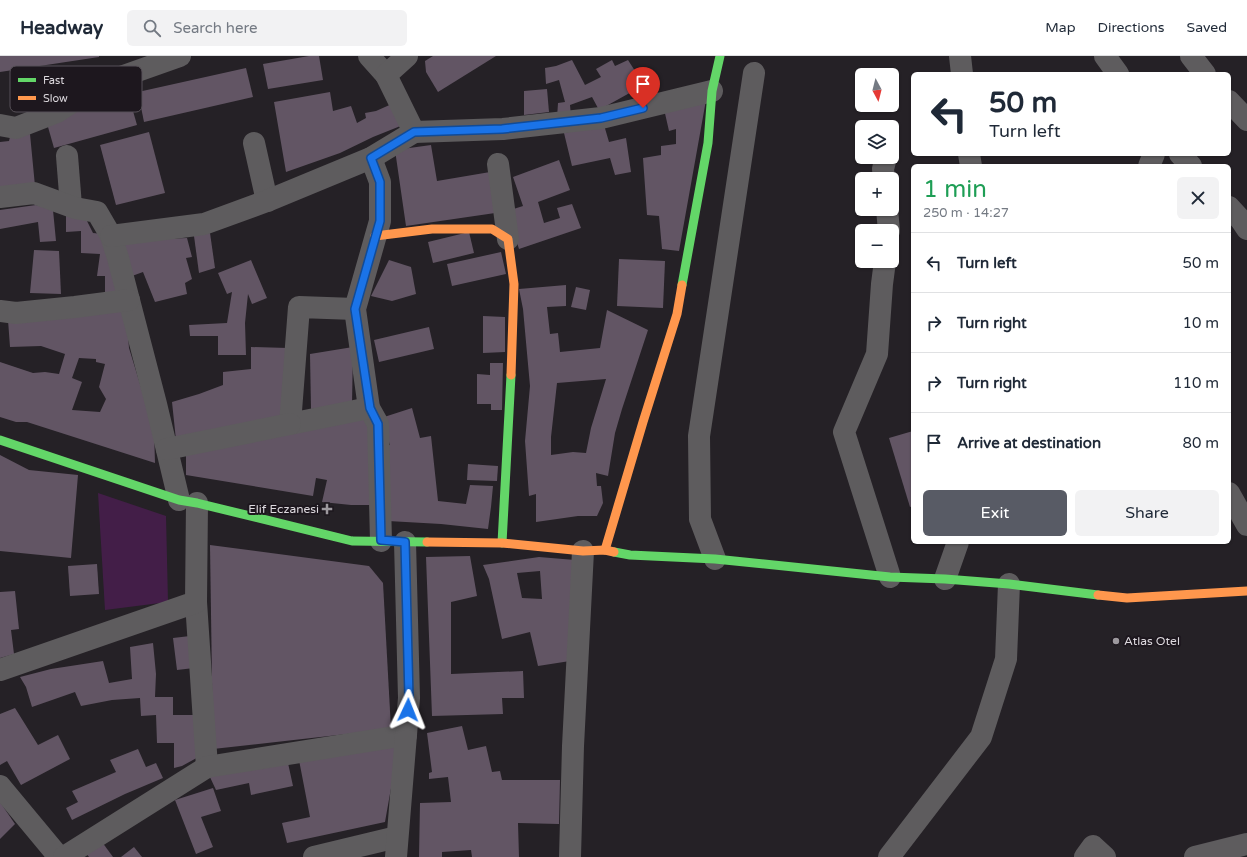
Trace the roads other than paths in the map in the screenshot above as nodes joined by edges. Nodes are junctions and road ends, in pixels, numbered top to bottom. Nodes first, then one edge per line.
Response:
1 (180, 56) edge
2 (369, 56) edge
3 (407, 56) edge
4 (720, 56) edge
5 (960, 56) edge
6 (1105, 56) edge
7 (1191, 56) edge
8 (142, 69) edge
9 (962, 72) edge
10 (1117, 72) edge
11 (1203, 72) edge
12 (754, 73) dead end
13 (386, 75) junction
14 (712, 91) junction
15 (1231, 103) edge
16 (58, 112) edge
17 (1247, 120) edge
18 (0, 125) edge
19 (414, 132) junction
20 (254, 143) dead end
21 (67, 156) dead end
22 (1182, 156) edge
23 (371, 158) junction
24 (498, 164) dead end
25 (1189, 164) edge
26 (0, 197) edge
27 (267, 201) junction
28 (71, 206) junction
29 (1231, 209) edge
30 (1247, 229) edge
31 (111, 236) junction
32 (375, 236) junction
33 (508, 239) junction
34 (884, 268) edge
35 (129, 300) junction
36 (355, 309) junction
37 (0, 311) edge
38 (370, 408) junction
39 (290, 424) junction
40 (0, 440) edge
41 (167, 449) junction
42 (1231, 497) edge
43 (188, 502) junction
44 (1247, 525) edge
45 (381, 540) junction
46 (405, 542) junction
47 (502, 543) junction
48 (957, 544) edge
49 (605, 550) junction
50 (583, 551) junction
51 (715, 559) junction
52 (890, 577) junction
53 (945, 579) junction
54 (1009, 584) junction
55 (1247, 591) edge
56 (196, 602) junction
57 (0, 670) edge
58 (406, 735) junction
59 (207, 767) junction
60 (0, 786) edge
61 (1247, 844) edge
62 (396, 847) edge
63 (58, 857) edge
64 (64, 857) edge
65 (314, 857) edge
66 (570, 857) edge
67 (889, 857) edge
68 (1085, 857) edge
69 (1105, 857) edge
70 (1195, 857) edge

1 - 8 street
2 - 13 street
3 - 13 street
4 - 14 main road
5 - 9 street
6 - 10 street
7 - 11 street
12 - 51 street
13 - 19 street
14 - 19 street
14 - 49 main road
15 - 17 street
16 - 18 street
19 - 23 street
20 - 27 street
21 - 28 street
22 - 25 street
23 - 27 street
23 - 32 street
24 - 33 street
26 - 28 street
27 - 31 street
28 - 31 street
29 - 30 street
31 - 35 street
32 - 33 main road
32 - 36 street
33 - 47 main road
34 - 52 street
35 - 37 street
35 - 41 street
36 - 38 street
36 - 39 street
38 - 39 street
38 - 45 street
39 - 41 street
40 - 43 main road
41 - 43 street
42 - 44 street
43 - 45 main road
43 - 56 street
45 - 46 main road
46 - 47 main road
46 - 58 street
47 - 50 main road
48 - 53 street
49 - 50 main road
49 - 51 main road
50 - 66 street
51 - 52 main road
52 - 53 main road
53 - 54 main road
54 - 55 main road
54 - 67 street
56 - 57 street
56 - 59 street
58 - 59 street
58 - 62 street
59 - 64 street
60 - 63 street
61 - 70 street
62 - 65 street
68 - 69 street

